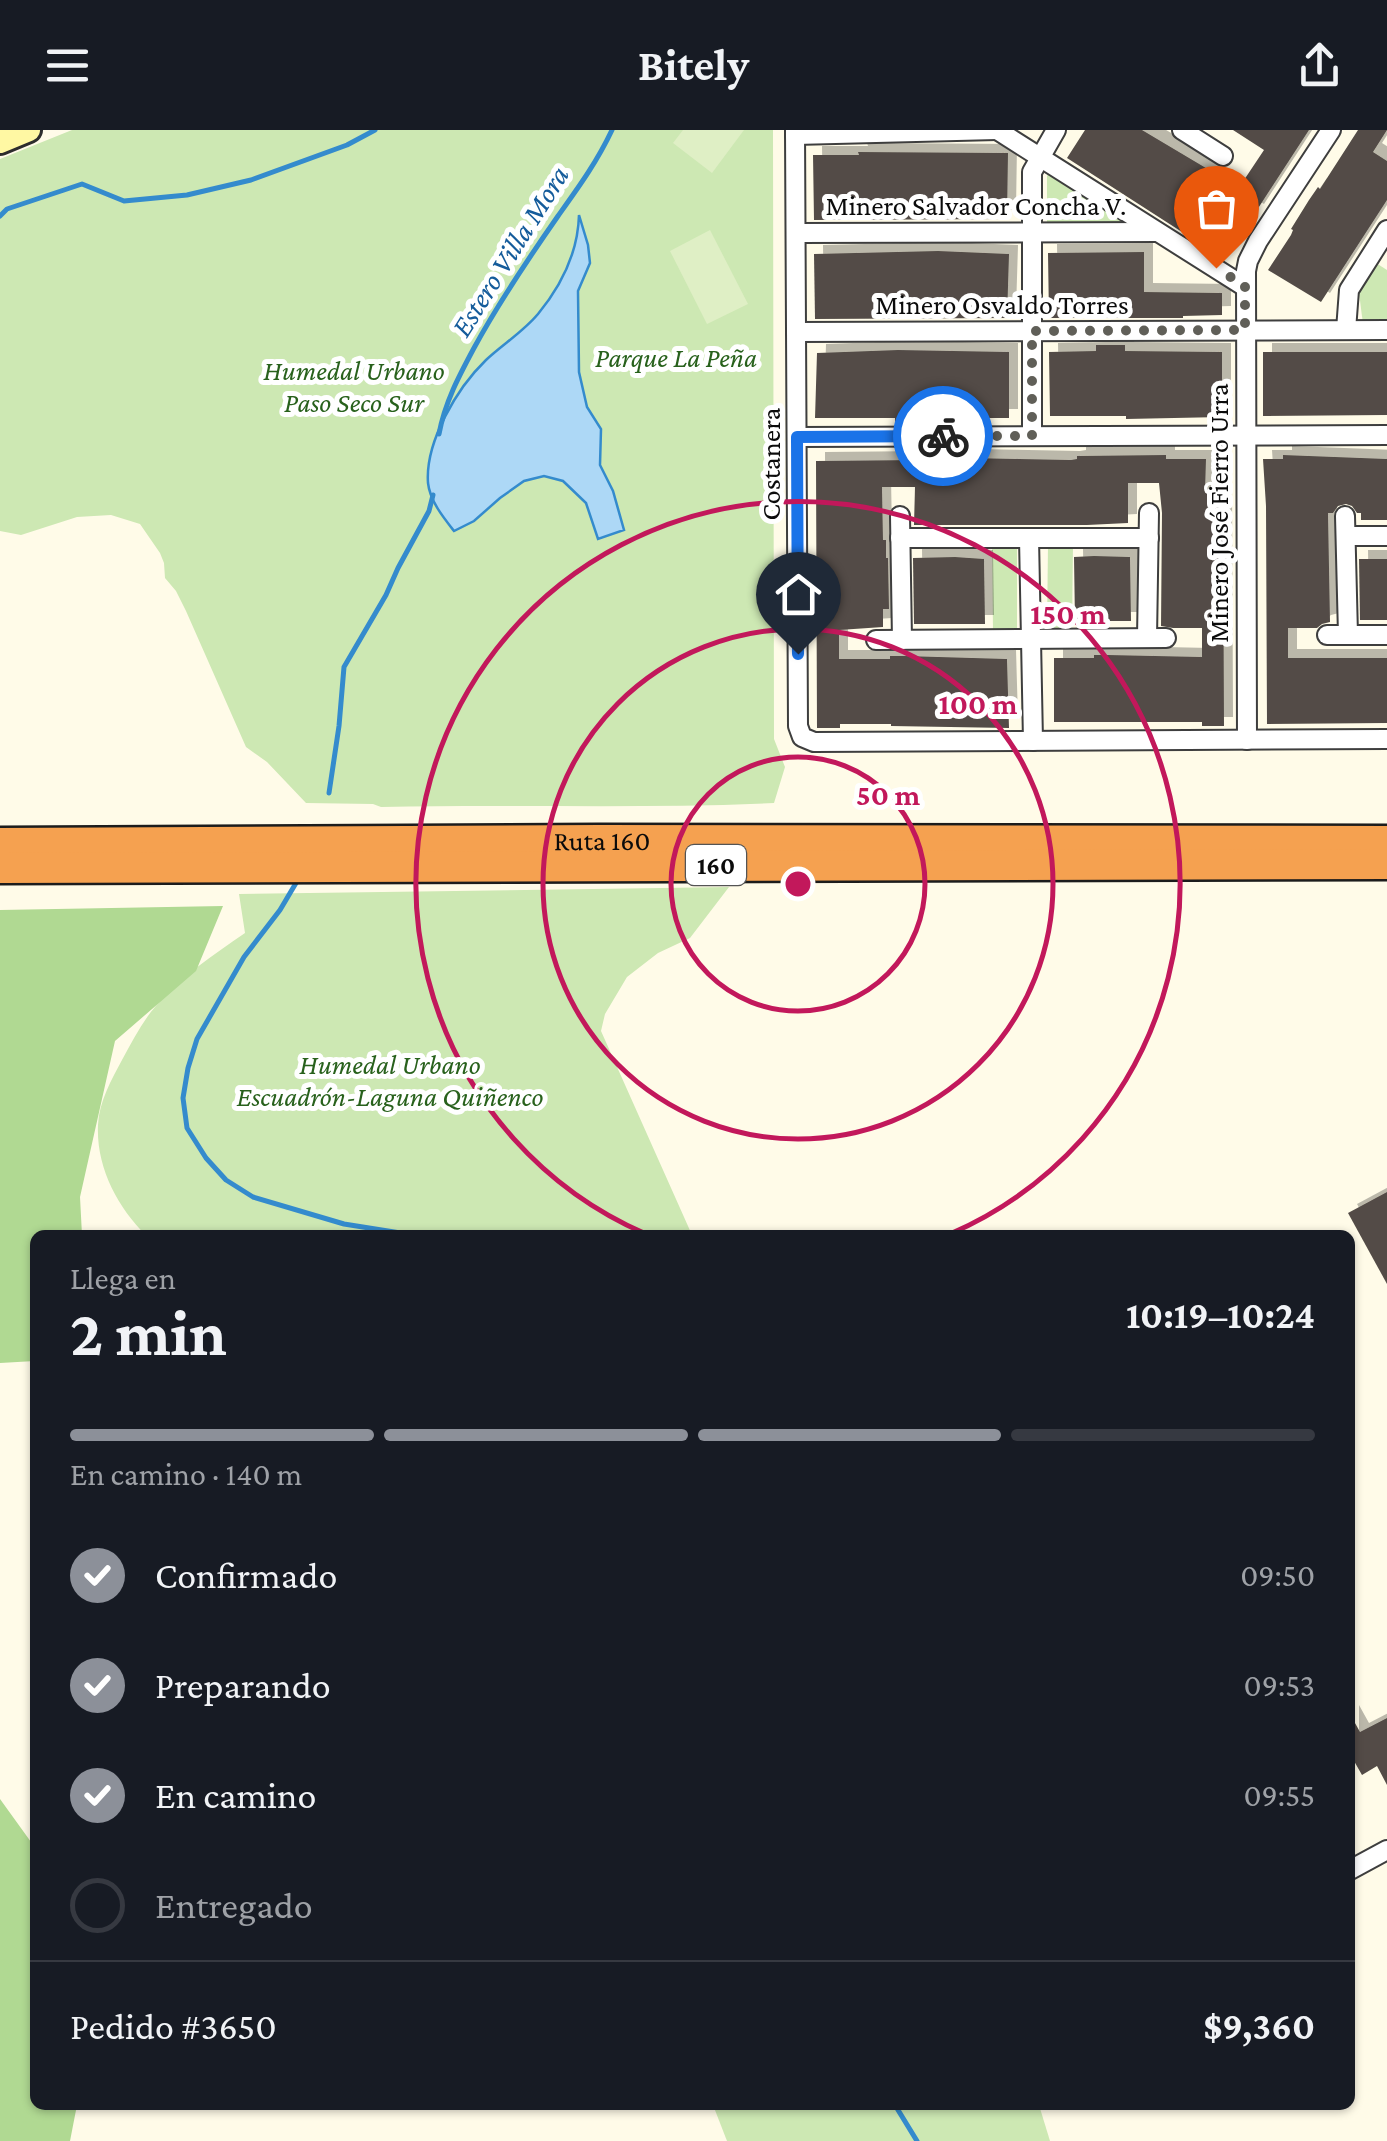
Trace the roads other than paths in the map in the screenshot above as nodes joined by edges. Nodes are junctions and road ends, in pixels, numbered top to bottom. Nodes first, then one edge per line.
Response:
1 (29, 130) edge
2 (997, 130) edge
3 (1056, 130) edge
4 (1182, 130) edge
5 (1332, 130) edge
6 (796, 133) edge
7 (1210, 138) edge
8 (0, 142) edge
9 (1223, 156) dead end
10 (1039, 157) junction
11 (1387, 230) edge
12 (1157, 232) junction
13 (1031, 233) junction
14 (796, 234) junction
15 (1380, 256) edge
16 (1245, 286) junction
17 (1245, 330) junction
18 (1346, 330) junction
19 (1387, 330) edge
20 (1032, 331) junction
21 (796, 332) junction
22 (1387, 434) edge
23 (1246, 435) junction
24 (1032, 436) junction
25 (797, 437) junction
26 (1149, 513) dead end
27 (900, 516) dead end
28 (1345, 516) dead end
29 (1346, 536) junction
30 (1387, 536) edge
31 (900, 538) junction
32 (1029, 538) junction
33 (1149, 538) junction
34 (1327, 635) dead end
35 (1348, 635) junction
36 (1387, 635) edge
37 (1031, 638) junction
38 (876, 640) dead end
39 (902, 640) junction
40 (1387, 739) edge
41 (1247, 740) junction
42 (1033, 741) junction
43 (0, 841) edge
44 (1387, 841) edge
45 (1387, 864) edge
46 (0, 868) edge
47 (1387, 1850) edge
48 (1355, 1867) edge

1 - 8 main road
2 - 6 street
2 - 10 street
3 - 10 street
4 - 7 street
5 - 16 street, Minero José Fierro Urra
6 - 14 street, Costanera
7 - 9 street
10 - 12 street
10 - 13 street
11 - 15 street
12 - 13 street, Minero Salvador Concha V.
12 - 16 street
13 - 14 street, Minero Salvador Concha V.
13 - 20 street
14 - 21 street, Costanera
15 - 18 street
16 - 17 street, Minero José Fierro Urra
17 - 18 street, Minero Osvaldo Torres
17 - 20 street, Minero Osvaldo Torres
17 - 23 street, Minero José Fierro Urra
18 - 19 street, Minero Osvaldo Torres
20 - 21 street, Minero Osvaldo Torres
20 - 24 street
21 - 25 street, Costanera
22 - 23 street
23 - 24 street
23 - 41 street, Minero José Fierro Urra
24 - 25 street
25 - 42 street, Costanera
26 - 33 street
27 - 31 street
28 - 29 street
29 - 30 street
29 - 35 street
31 - 32 street
31 - 39 street
32 - 33 street
32 - 37 street
33 - 37 street
34 - 35 street
35 - 36 street
37 - 39 street
37 - 42 street
38 - 39 street
40 - 41 street
41 - 42 street
43 - 44 highway, Ruta 160 / 160
45 - 46 highway, Ruta 160 / 160
47 - 48 street

